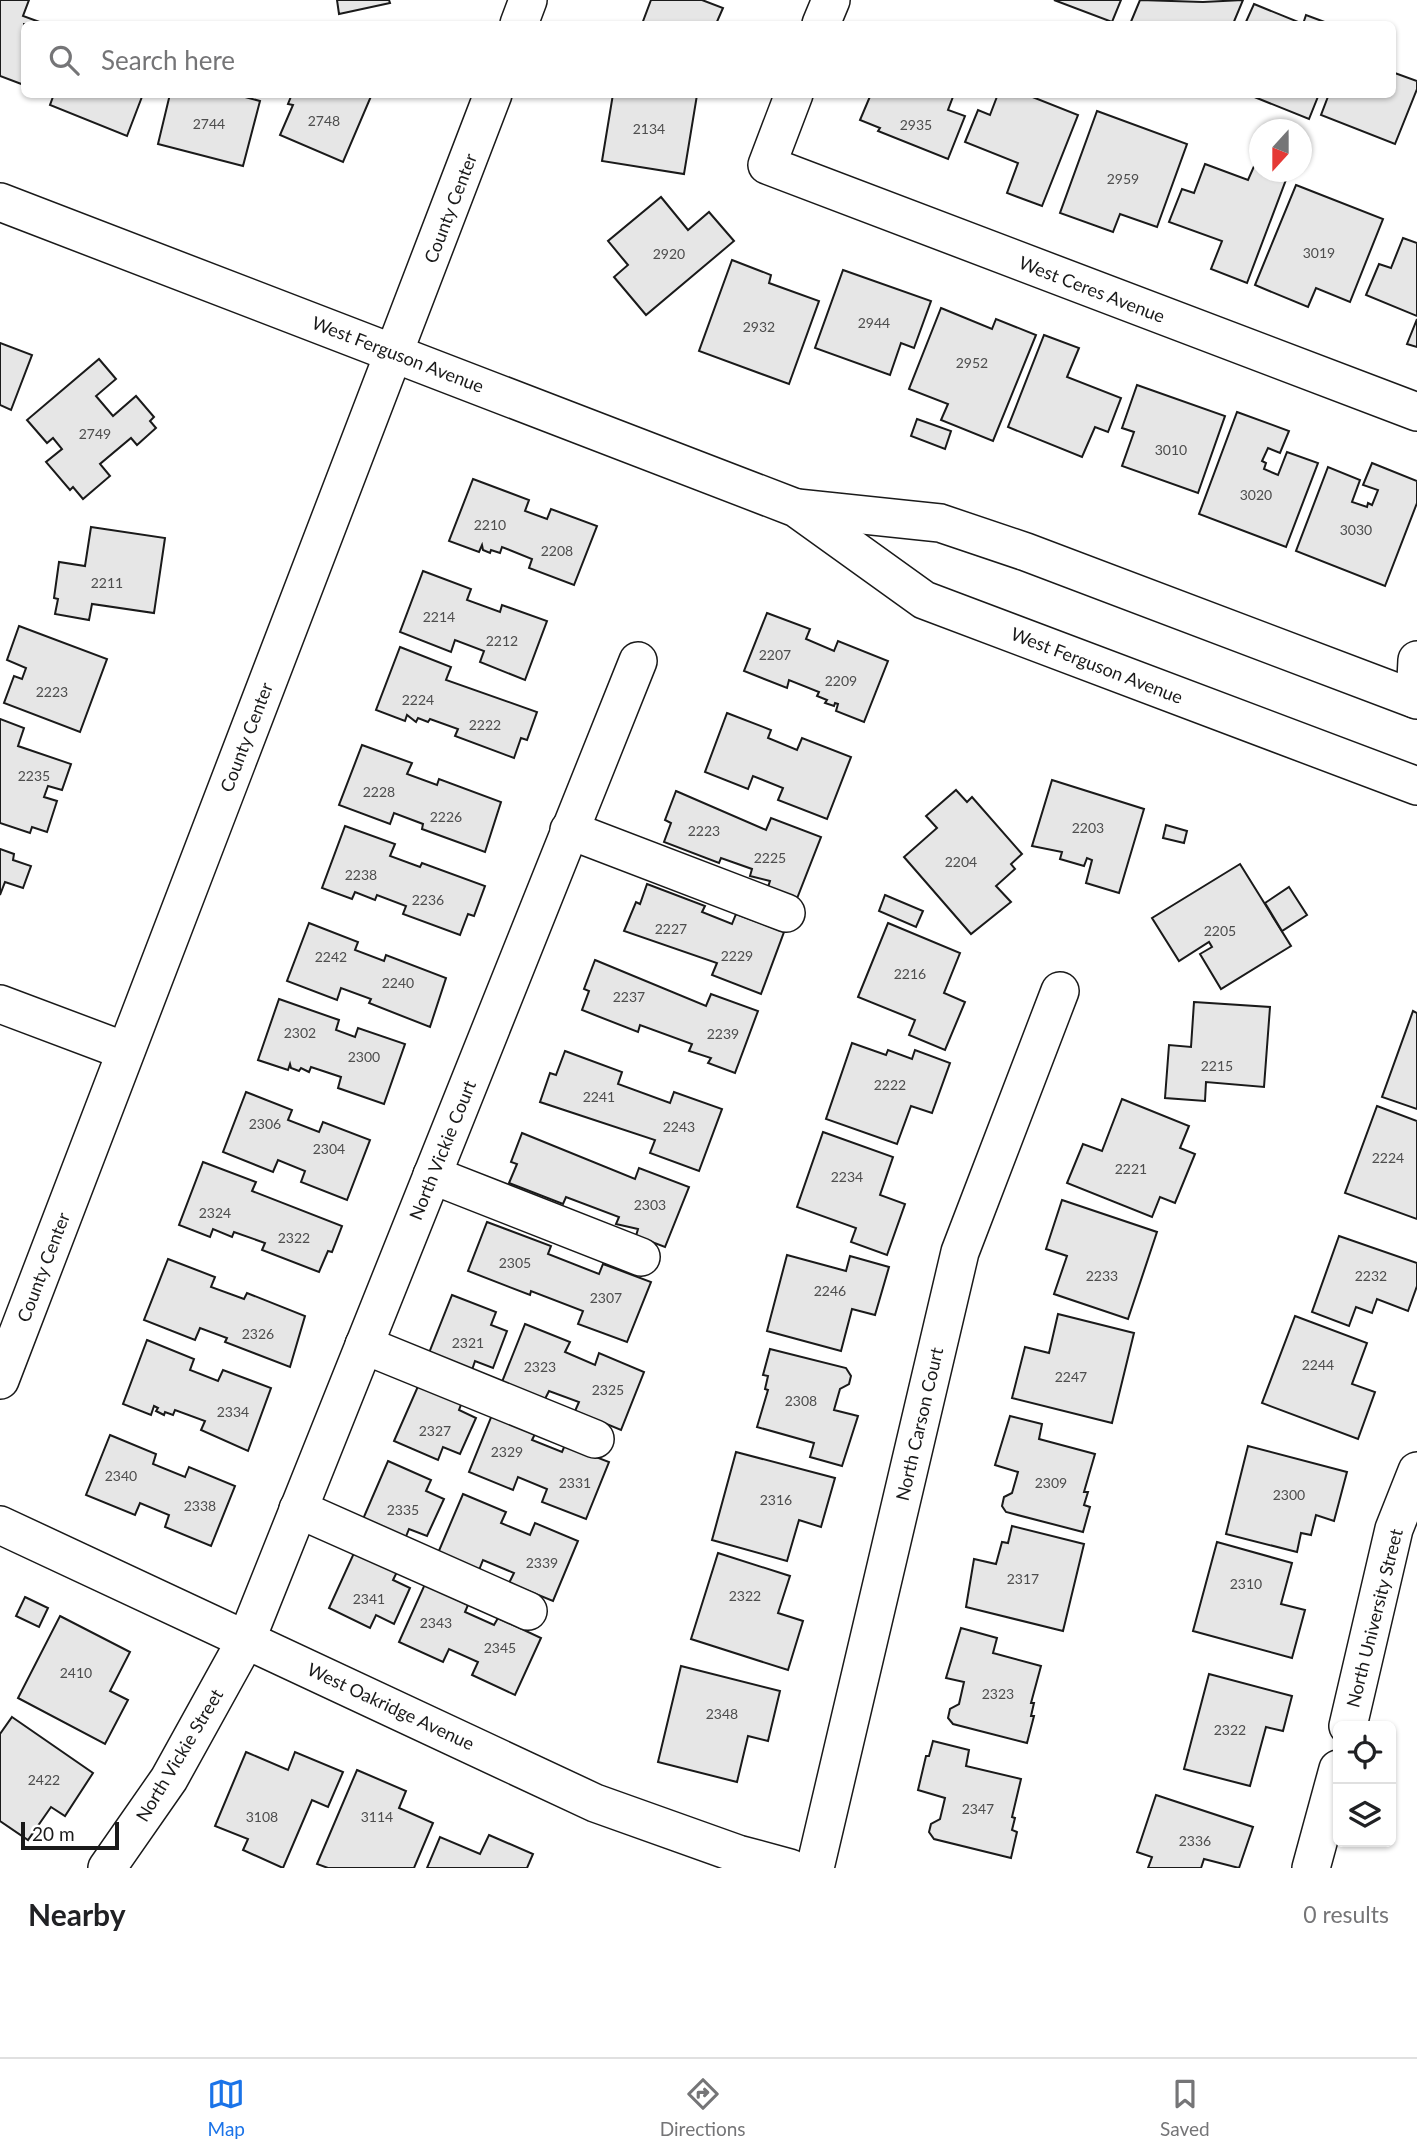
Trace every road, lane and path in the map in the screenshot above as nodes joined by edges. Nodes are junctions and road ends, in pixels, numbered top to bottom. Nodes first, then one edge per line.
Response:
1 (528, 0) edge
2 (831, 0) edge
3 (520, 21) edge
4 (822, 21) edge
5 (491, 98) edge
6 (792, 98) edge
7 (0, 202) edge
8 (395, 353) junction
9 (1417, 412) edge
10 (796, 508) junction
11 (1417, 660) edge
12 (638, 661) dead end
13 (1416, 698) edge
14 (1417, 786) edge
15 (569, 830) junction
16 (786, 913) dead end
17 (1060, 991) dead end
18 (0, 1004) edge
19 (125, 1051) junction
20 (432, 1175) junction
21 (640, 1257) dead end
22 (364, 1345) junction
23 (0, 1380) edge
24 (595, 1438) dead end
25 (1417, 1471) edge
26 (298, 1509) junction
27 (0, 1525) edge
28 (1406, 1533) edge
29 (528, 1611) dead end
30 (247, 1639) junction
31 (1350, 1721) edge
32 (1334, 1784) edge
33 (107, 1868) edge
34 (790, 1868) edge
35 (815, 1868) edge
36 (1311, 1868) edge

1 - 3 street
2 - 4 street
5 - 8 street, County Center
6 - 9 street, West Ceres Avenue
7 - 8 street, West Ferguson Avenue
8 - 10 street, West Ferguson Avenue
8 - 19 street, County Center
10 - 13 street, West Ferguson Avenue
10 - 14 street, West Ferguson Avenue
11 - 13 street
12 - 15 street, North Vickie Court
15 - 16 street
15 - 20 street, North Vickie Court
17 - 35 street, North Carson Court
18 - 19 street
19 - 23 street, County Center
20 - 21 street
20 - 22 street, North Vickie Court
22 - 24 street
22 - 26 street, North Vickie Court
25 - 28 street, North University Street
26 - 29 street
26 - 30 street, North Vickie Court
27 - 30 street, West Oakridge Avenue
28 - 31 street, North University Street
30 - 33 street, North Vickie Street
30 - 34 street, West Oakridge Avenue
32 - 36 street

